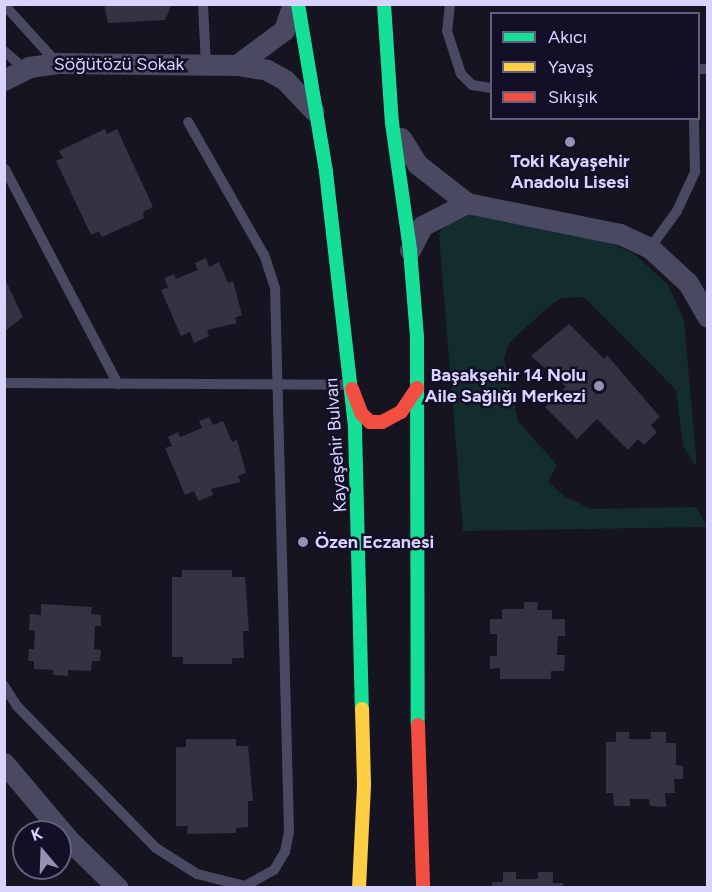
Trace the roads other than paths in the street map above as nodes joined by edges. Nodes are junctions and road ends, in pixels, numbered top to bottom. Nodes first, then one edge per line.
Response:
1 (203, 4) edge
2 (292, 4) edge
3 (298, 4) edge
4 (384, 4) edge
5 (450, 4) edge
6 (9, 10) dead end
7 (4, 51) edge
8 (56, 63) junction
9 (206, 65) junction
10 (237, 65) junction
11 (11, 74) edge
12 (490, 88) edge
13 (317, 117) junction
14 (691, 120) edge
15 (188, 122) dead end
16 (392, 123) junction
17 (5, 169) edge
18 (466, 203) junction
19 (650, 248) junction
20 (410, 250) junction
21 (706, 312) edge
22 (4, 383) edge
23 (118, 384) junction
24 (276, 385) junction
25 (351, 385) junction
26 (417, 388) junction
27 (4, 686) edge
28 (4, 763) edge
29 (118, 888) edge
30 (358, 888) edge
31 (423, 888) edge

1 - 9 lane
2 - 10 street
3 - 13 main road, Kayaşehir Bulvarı
4 - 16 main road
5 - 12 lane
6 - 8 lane
7 - 11 lane
8 - 9 street, Söğütözü Sokak
8 - 11 street, Söğütözü Sokak
9 - 10 street, Söğütözü Sokak
10 - 13 street, Söğütözü Sokak
13 - 25 main road, Kayaşehir Bulvarı
14 - 19 lane
15 - 24 lane
16 - 18 street
16 - 20 main road
17 - 23 lane
18 - 19 street
18 - 20 street
19 - 21 street
20 - 26 main road
22 - 23 lane
23 - 24 lane
24 - 25 lane
24 - 27 lane
25 - 26 main road
25 - 30 main road, Kayaşehir Bulvarı
26 - 31 main road
28 - 29 street

